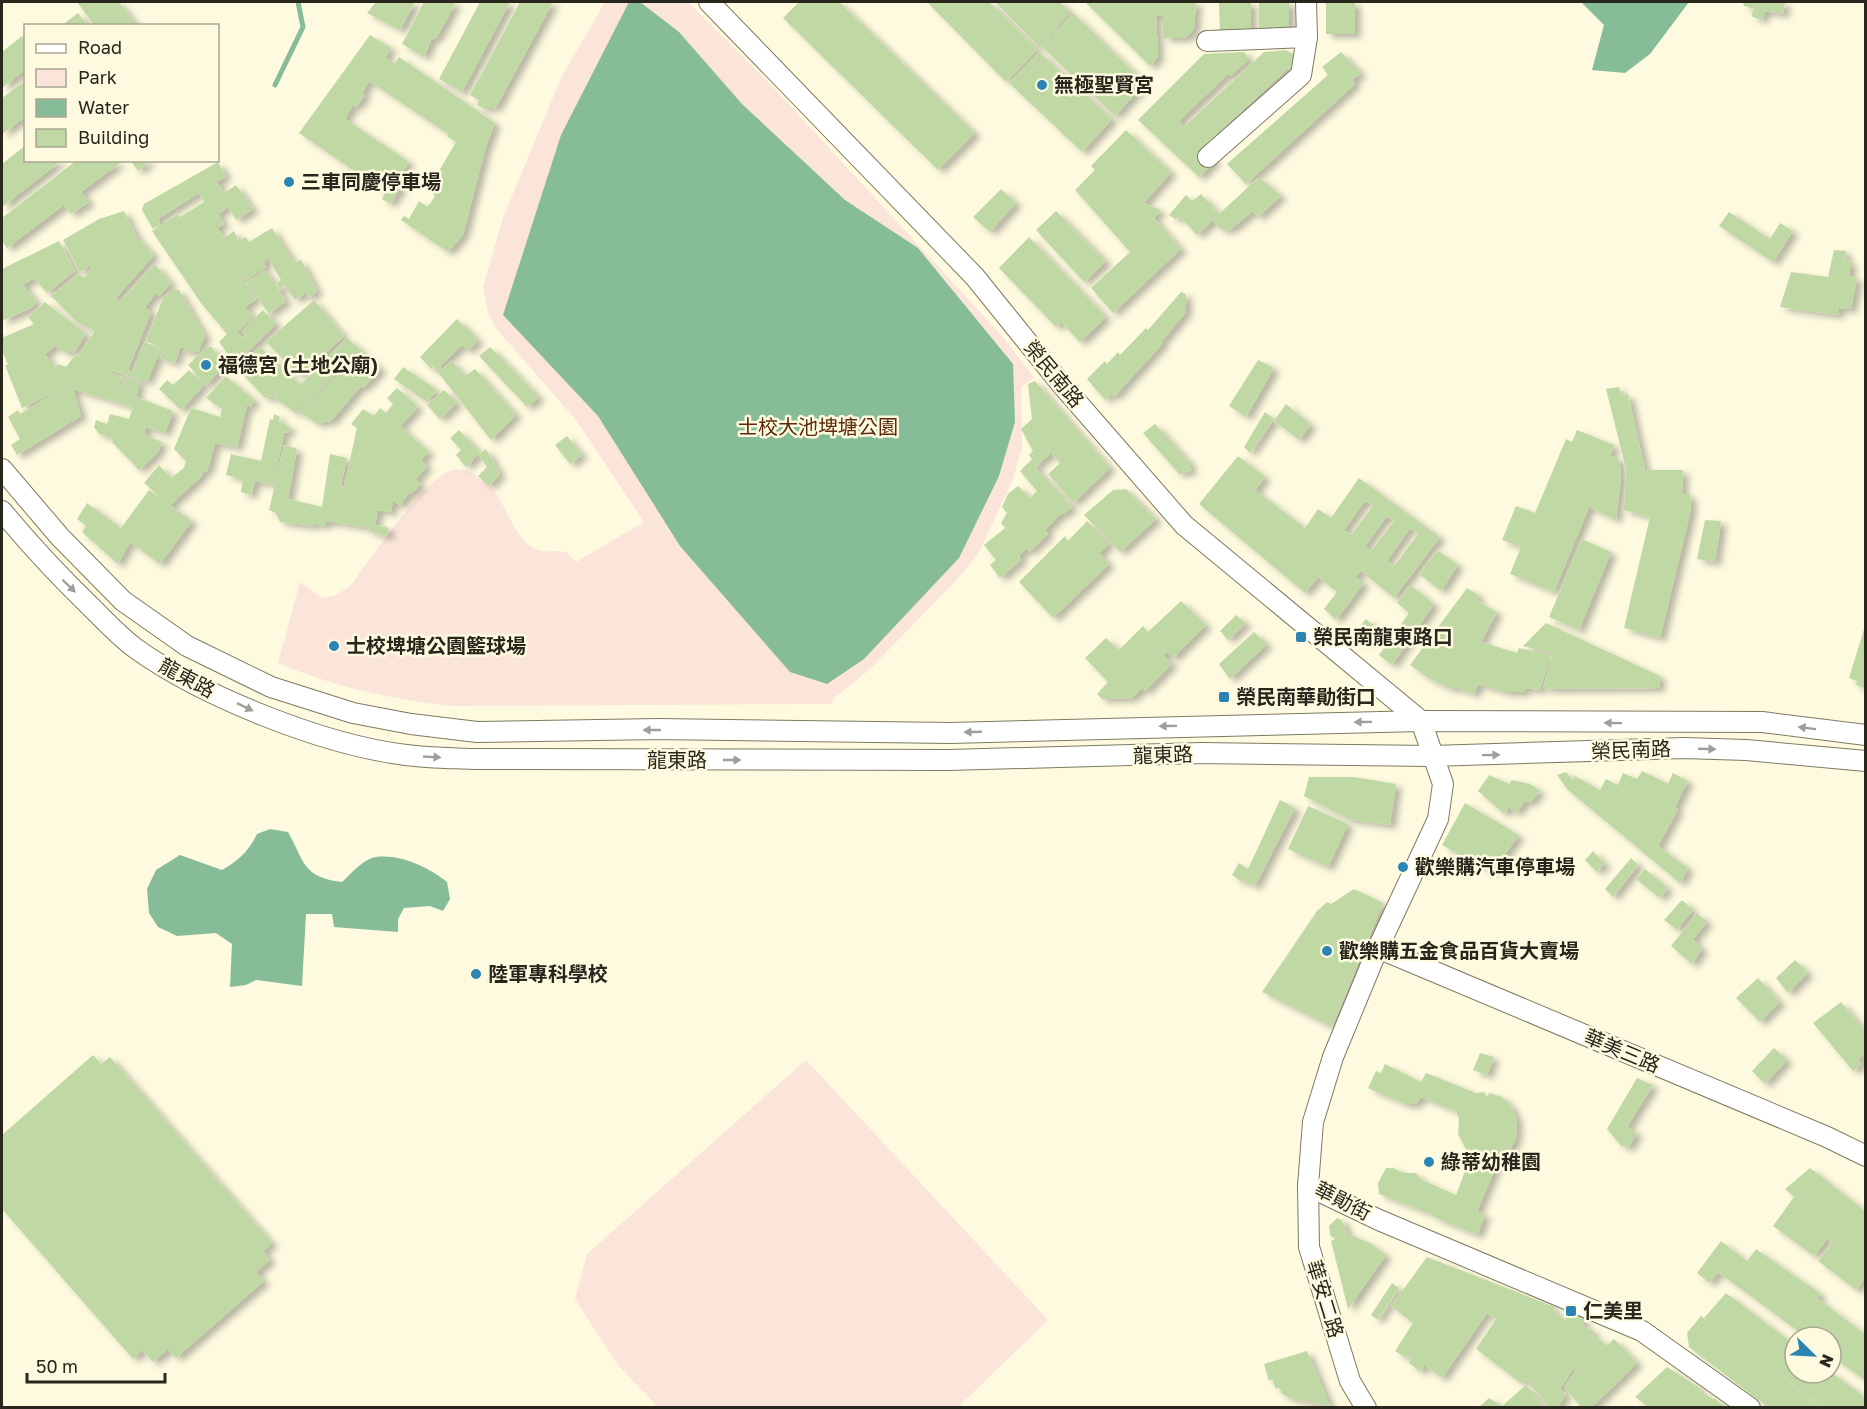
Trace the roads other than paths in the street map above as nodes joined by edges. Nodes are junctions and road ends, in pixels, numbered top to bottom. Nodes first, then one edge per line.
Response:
1 (709, 2) edge
2 (1306, 2) edge
3 (1307, 37) junction
4 (1207, 41) dead end
5 (1208, 157) dead end
6 (2, 470) edge
7 (2, 511) edge
8 (60, 537) junction
9 (41, 558) junction
10 (123, 601) junction
11 (104, 620) junction
12 (1421, 721) junction
13 (411, 724) junction
14 (1866, 735) edge
15 (406, 756) junction
16 (1432, 756) junction
17 (1866, 761) edge
18 (1378, 948) junction
19 (1866, 1156) edge
20 (1308, 1186) junction
21 (1365, 1407) edge
22 (1750, 1407) edge

1 - 12 street, 榮民南路
2 - 3 street
3 - 4 street
3 - 5 street
6 - 8 street, 龍東路
7 - 9 street, 龍東路
8 - 9 street
8 - 10 street, 龍東路
9 -> 11 street, 龍東路
10 - 11 street
10 - 13 street, 龍東路
11 -> 15 street, 龍東路
12 -> 13 street, 龍東路
14 -> 12 street, 榮民南路
12 - 16 street
13 - 15 street
15 -> 16 street, 龍東路
16 -> 17 street, 榮民南路
16 - 18 street, 華勛街
18 - 19 street, 華美三路
18 - 20 street, 華勛街
20 - 21 street, 華安二路
20 - 22 street, 華勛街

